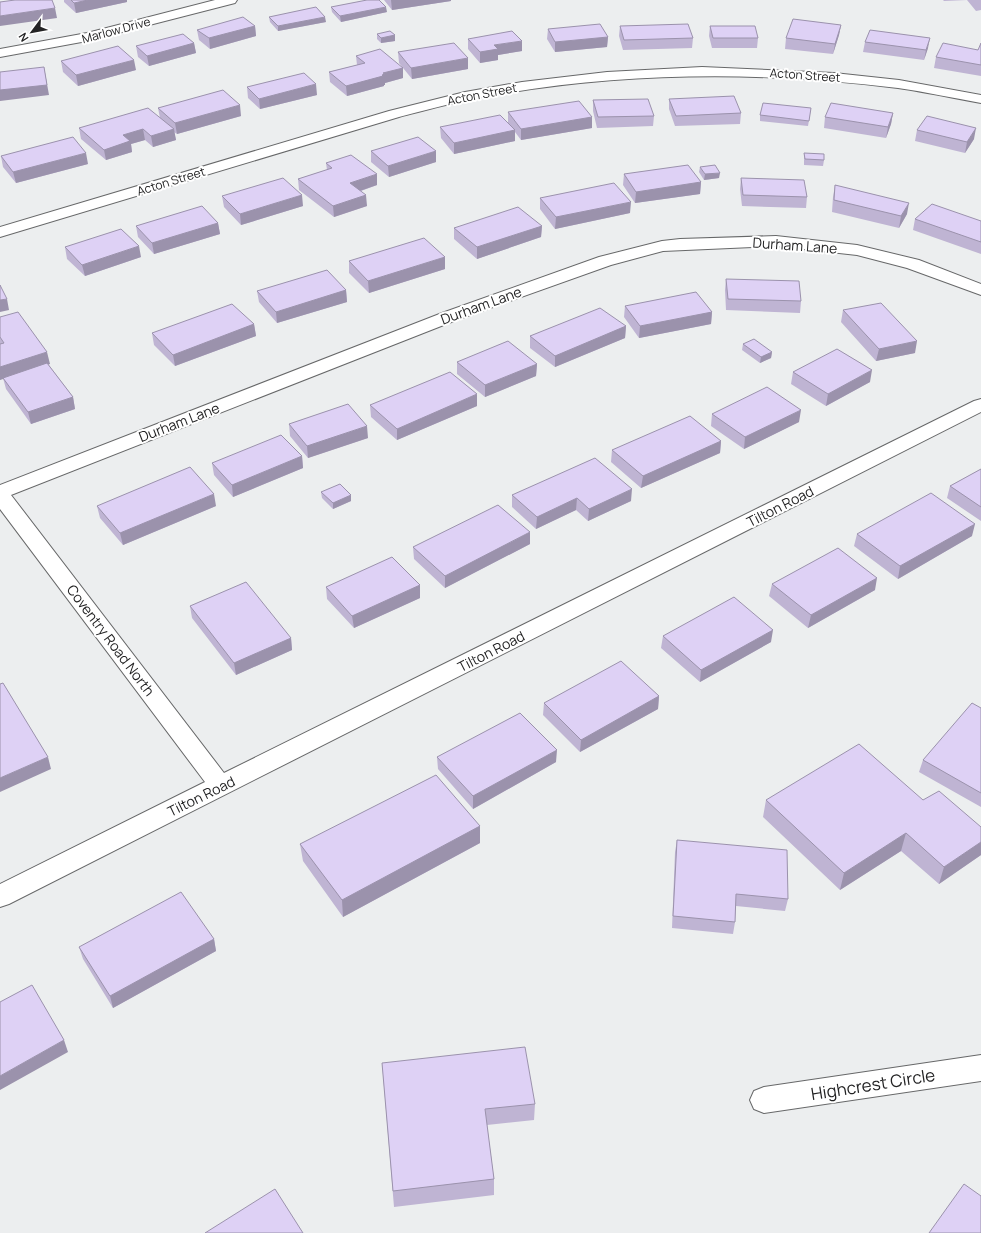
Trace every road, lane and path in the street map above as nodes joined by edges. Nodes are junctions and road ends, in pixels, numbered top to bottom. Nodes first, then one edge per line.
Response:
1 (230, 0) edge
2 (0, 53) edge
3 (981, 99) edge
4 (0, 232) edge
5 (981, 290) edge
6 (981, 405) edge
7 (0, 493) edge
8 (221, 786) junction
9 (0, 896) edge
10 (981, 1068) edge
11 (764, 1100) dead end

1 - 2 street, Marlow Drive
3 - 4 street, Acton Street
5 - 7 street, Durham Lane
6 - 8 street, Tilton Road
7 - 8 street, Coventry Road North
8 - 9 street, Tilton Road
10 - 11 street, Highcrest Circle

